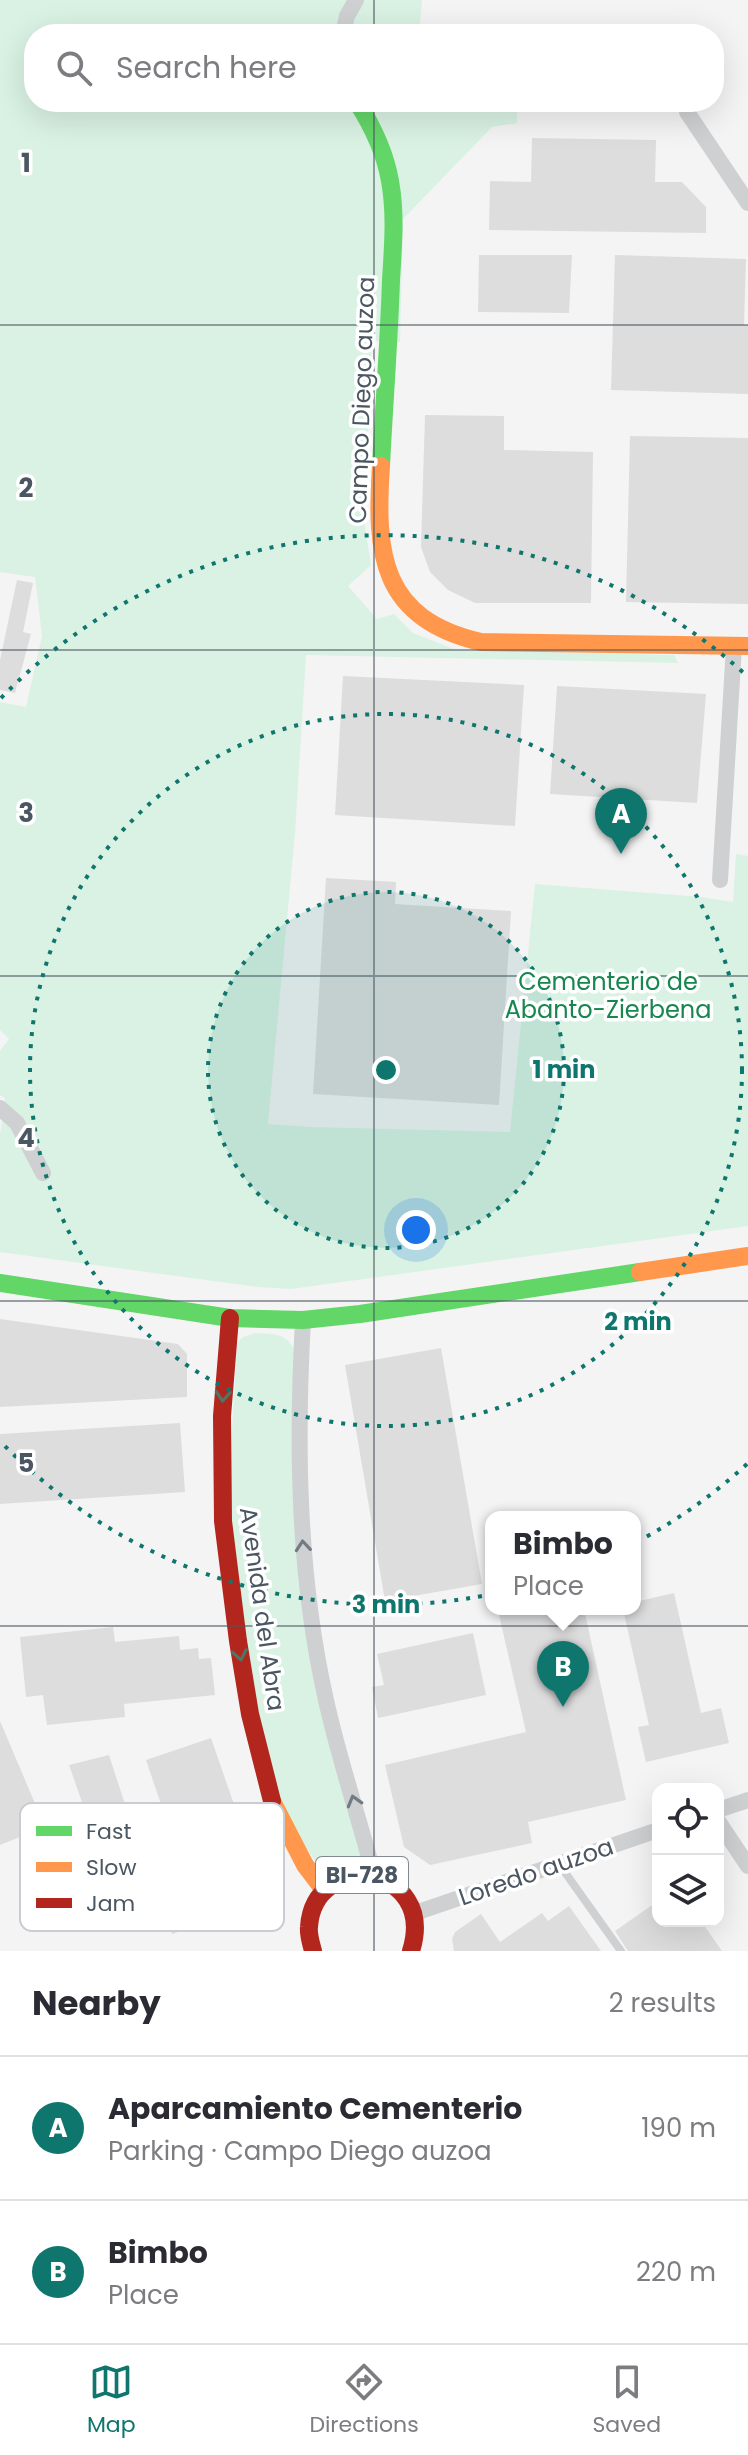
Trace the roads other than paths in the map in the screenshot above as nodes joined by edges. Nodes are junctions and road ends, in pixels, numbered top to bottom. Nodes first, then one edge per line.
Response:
1 (356, 0) edge
2 (345, 24) edge
3 (364, 112) edge
4 (687, 112) dead end
5 (748, 203) edge
6 (741, 646) edge
7 (720, 880) dead end
8 (0, 1108) edge
9 (43, 1173) dead end
10 (748, 1256) edge
11 (0, 1283) edge
12 (230, 1318) junction
13 (303, 1320) junction
14 (748, 1800) edge
15 (273, 1803) edge
16 (724, 1808) edge
17 (284, 1828) edge
18 (724, 1830) edge
19 (652, 1832) edge
20 (559, 1864) junction
21 (748, 1866) edge
22 (374, 1876) junction
23 (324, 1890) junction
24 (413, 1911) junction
25 (308, 1950) edge
26 (411, 1951) edge
27 (621, 1951) edge

1 - 2 street
3 - 6 street, Campo Diego auzoa
4 - 5 street
6 - 7 street, Campo Diego auzoa
8 - 9 street
10 - 13 street
11 - 12 street
12 - 13 street
12 -> 15 street, Avenida del Abra
22 -> 13 street, Avenida del Abra
14 - 16 street
17 -> 23 street, Avenida del Abra
18 - 21 street
19 - 20 street, Loredo auzoa
20 - 24 street, Loredo auzoa
20 - 27 lane
22 - 23 street, BI-728 / BI-728
22 - 24 street, BI-728 / BI-728
23 - 25 street, BI-728 / BI-728
24 - 26 street, BI-728 / BI-728

